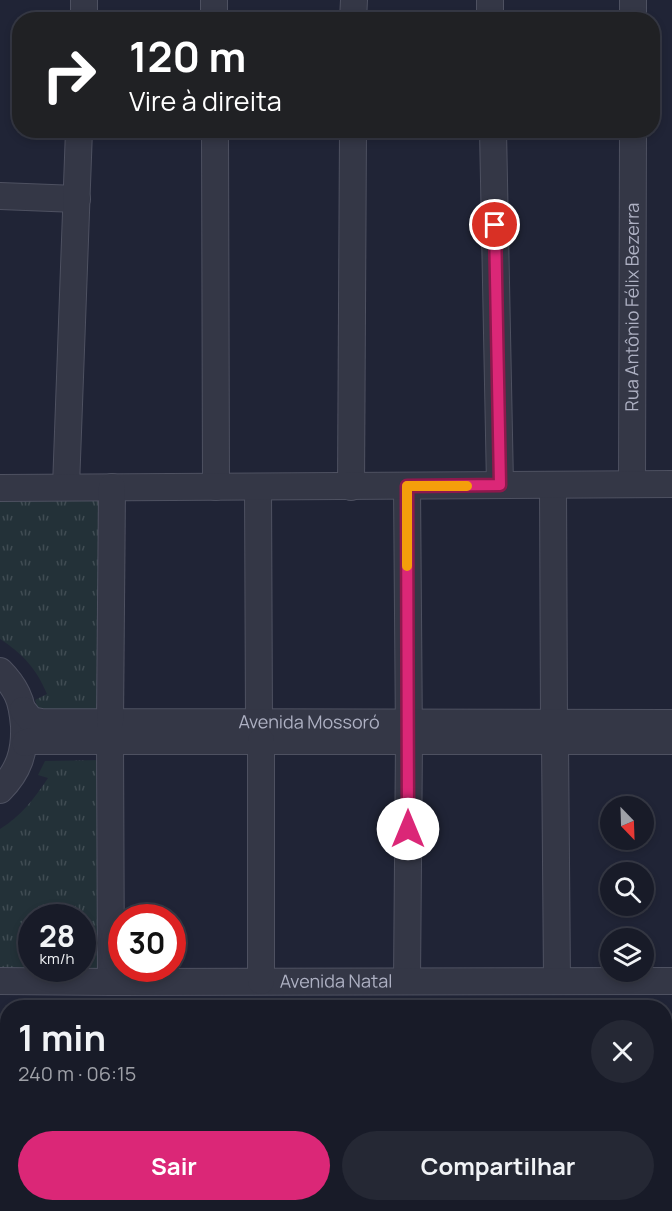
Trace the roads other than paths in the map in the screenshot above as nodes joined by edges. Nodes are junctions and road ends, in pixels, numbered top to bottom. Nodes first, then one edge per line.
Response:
1 (80, 138) edge
2 (215, 138) edge
3 (353, 138) edge
4 (493, 138) edge
5 (633, 138) edge
6 (0, 196) edge
7 (77, 199) junction
8 (632, 484) junction
9 (672, 484) edge
10 (500, 485) junction
11 (553, 485) junction
12 (407, 486) junction
13 (66, 487) junction
14 (112, 487) junction
15 (216, 487) junction
16 (258, 487) junction
17 (351, 487) junction
18 (0, 488) edge
19 (0, 671) edge
20 (23, 710) junction
21 (672, 723) edge
22 (110, 732) junction
23 (260, 732) junction
24 (408, 732) junction
25 (555, 732) junction
26 (672, 741) edge
27 (25, 743) junction
28 (0, 790) edge
29 (111, 904) edge
30 (0, 981) edge
31 (261, 981) junction
32 (407, 981) junction
33 (557, 981) junction
34 (672, 981) edge
35 (108, 982) edge
36 (186, 982) edge

1 - 7 street
2 - 15 street
3 - 17 street
4 - 10 street
5 - 8 street, Rua Antônio Félix Bezerra
6 - 7 street
7 - 13 street
8 - 9 street
8 - 11 street
10 - 11 street
10 - 12 street
11 - 25 street
12 - 17 street
12 - 24 street
13 - 14 street
13 - 18 street
14 - 15 street
14 - 22 street
15 - 16 street
16 - 17 street
16 - 23 street
19 - 20 street
20 - 22 street, Avenida Mossoró
20 - 27 street
21 - 25 street, Avenida Mossoró
22 - 23 street, Avenida Mossoró
22 - 27 street
22 - 29 street
23 - 24 street, Avenida Mossoró
23 - 31 street
24 - 25 street, Avenida Mossoró
24 - 32 street
25 - 26 street
25 - 33 street
27 - 28 street
30 - 35 street, Avenida Natal
31 - 32 street, Avenida Natal
31 - 36 street, Avenida Natal
32 - 33 street, Avenida Natal
33 - 34 street, Avenida Natal

